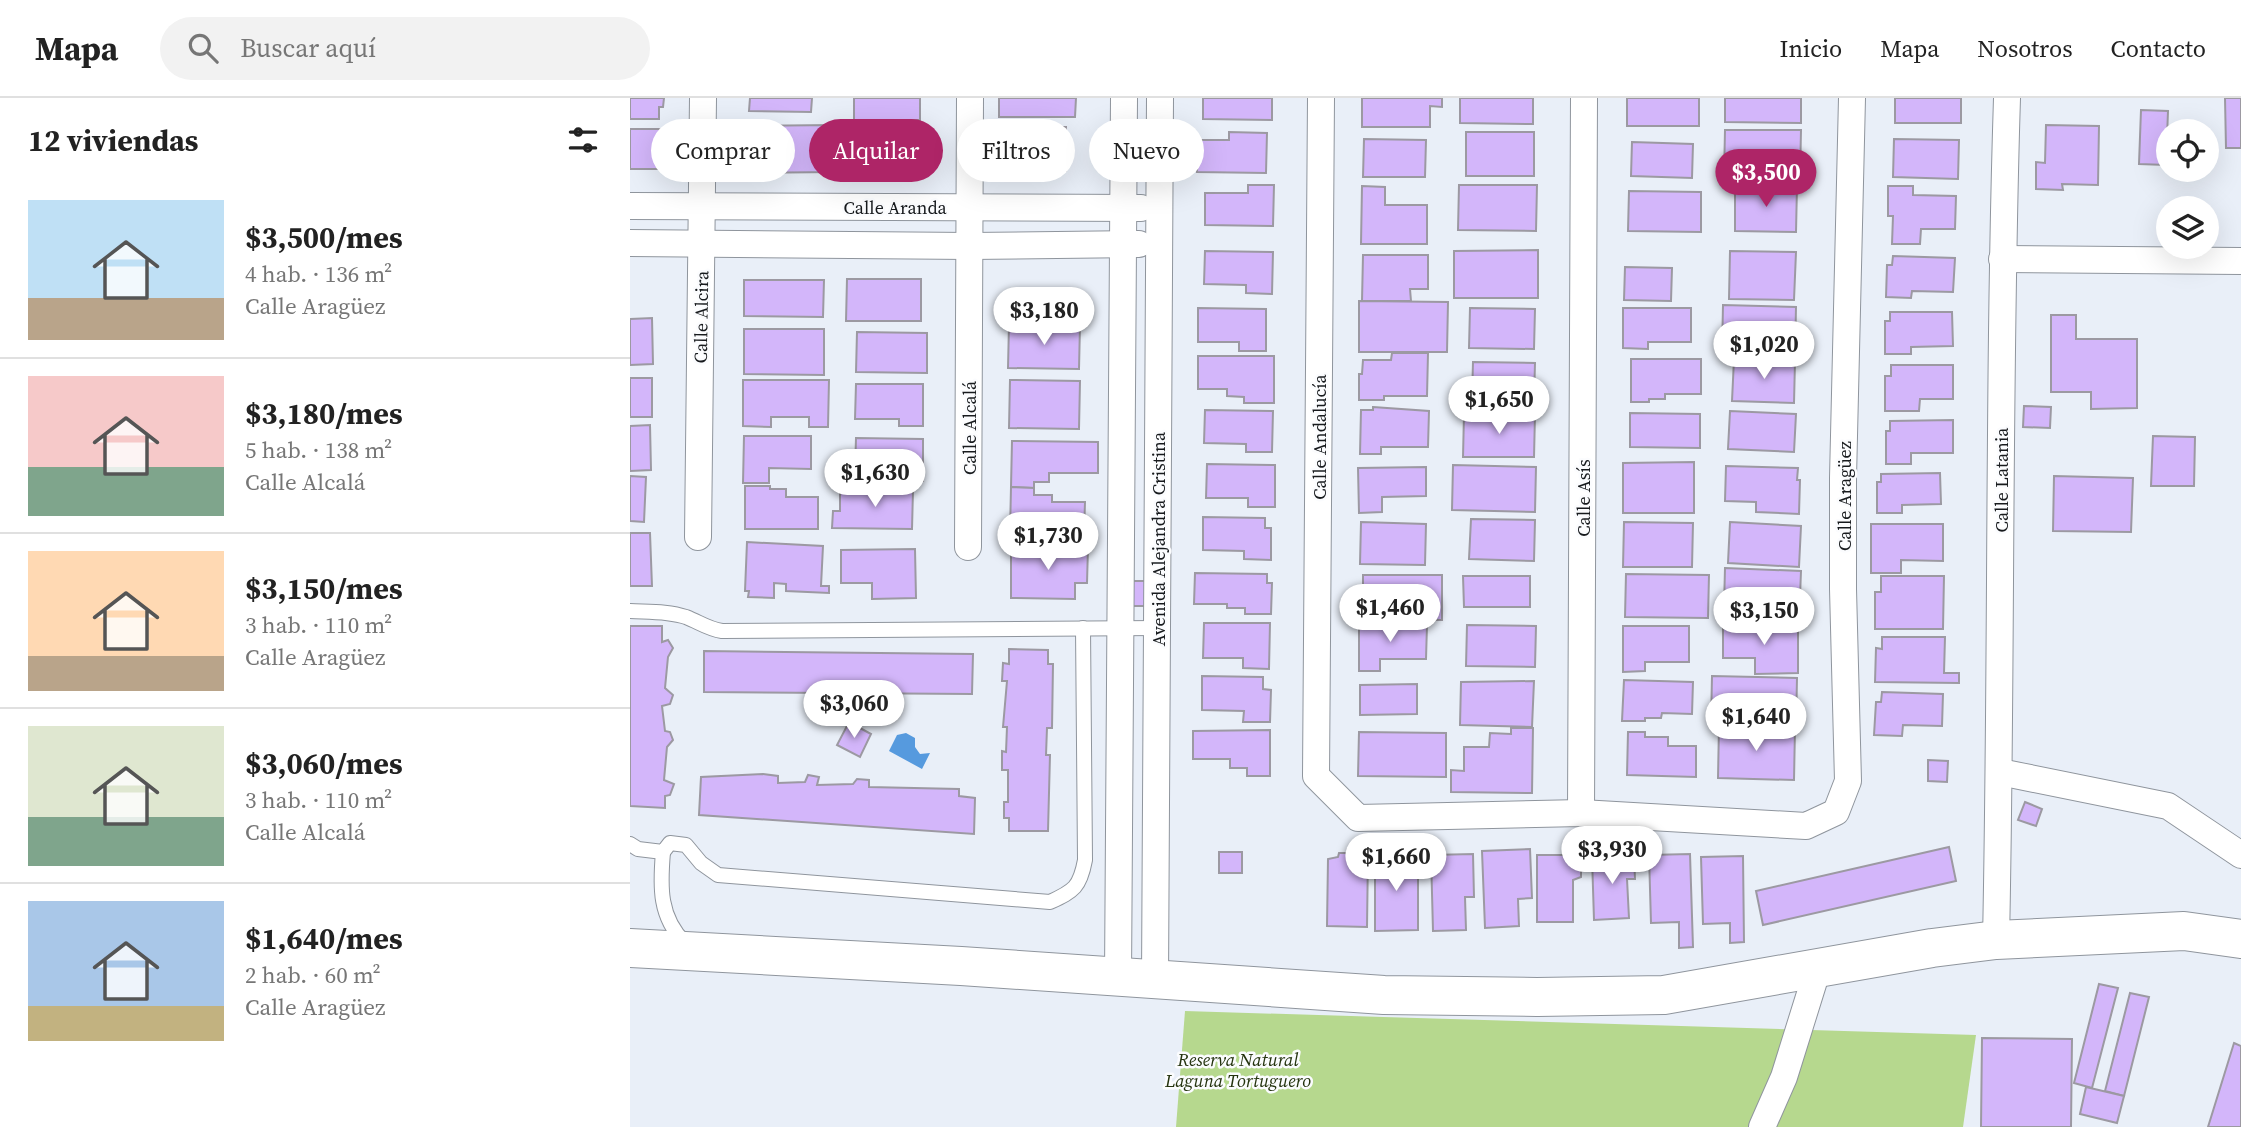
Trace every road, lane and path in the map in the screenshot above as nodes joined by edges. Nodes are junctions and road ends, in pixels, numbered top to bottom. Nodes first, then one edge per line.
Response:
1 (703, 98) edge
2 (970, 98) edge
3 (1124, 98) edge
4 (1160, 98) edge
5 (1321, 98) edge
6 (1584, 98) edge
7 (1852, 98) edge
8 (2007, 98) edge
9 (630, 206) edge
10 (702, 206) junction
11 (970, 208) junction
12 (1123, 208) junction
13 (1160, 209) junction
14 (630, 243) edge
15 (701, 243) junction
16 (1123, 244) junction
17 (1160, 244) junction
18 (970, 246) junction
19 (2002, 259) junction
20 (2241, 261) edge
21 (698, 537) dead end
22 (968, 547) dead end
23 (630, 611) edge
24 (1083, 628) junction
25 (1120, 628) junction
26 (1158, 628) junction
27 (2000, 772) junction
28 (1316, 775) joint
29 (1581, 813) junction
30 (630, 844) edge
31 (663, 852) junction
32 (2241, 855) edge
33 (2241, 939) edge
34 (1996, 940) junction
35 (630, 948) edge
36 (693, 951) junction
37 (1818, 968) junction
38 (1136, 978) junction
39 (1762, 1127) edge

1 - 10 street, Calle Alcira
2 - 11 street, Calle Alcalá
3 - 12 street, Avenida Alejandra Cristina
4 - 13 street, Avenida Alejandra Cristina
5 - 28 street, Calle Andalucía
6 - 29 street, Calle Asís
7 - 29 street, Calle Aragüez
8 - 19 street, Calle Latania
9 - 10 street, Calle Aranda
10 - 11 street, Calle Aranda
10 - 15 street, Calle Alcira
11 - 12 street, Calle Aranda
11 - 18 street, Calle Alcalá
12 - 13 street, Calle Aranda
12 - 16 street, Avenida Alejandra Cristina
13 - 17 street, Avenida Alejandra Cristina
14 - 15 street
15 - 18 street
15 - 21 street, Calle Alcira
16 - 17 street
16 - 18 street
16 - 25 street, Avenida Alejandra Cristina
17 - 26 street, Avenida Alejandra Cristina
18 - 22 street, Calle Alcalá
19 - 20 street
19 - 27 street, Calle Latania
23 - 24 lane
24 - 25 lane
24 - 31 lane
25 - 26 lane
25 - 38 street, Avenida Alejandra Cristina
26 - 38 street, Avenida Alejandra Cristina
27 - 32 street
27 - 34 street, Calle Latania
28 - 29 street, Calle Aragüez
30 - 31 lane
31 - 36 lane
33 - 34 street
34 - 37 street
35 - 36 street
36 - 38 street
37 - 38 street
37 - 39 street

